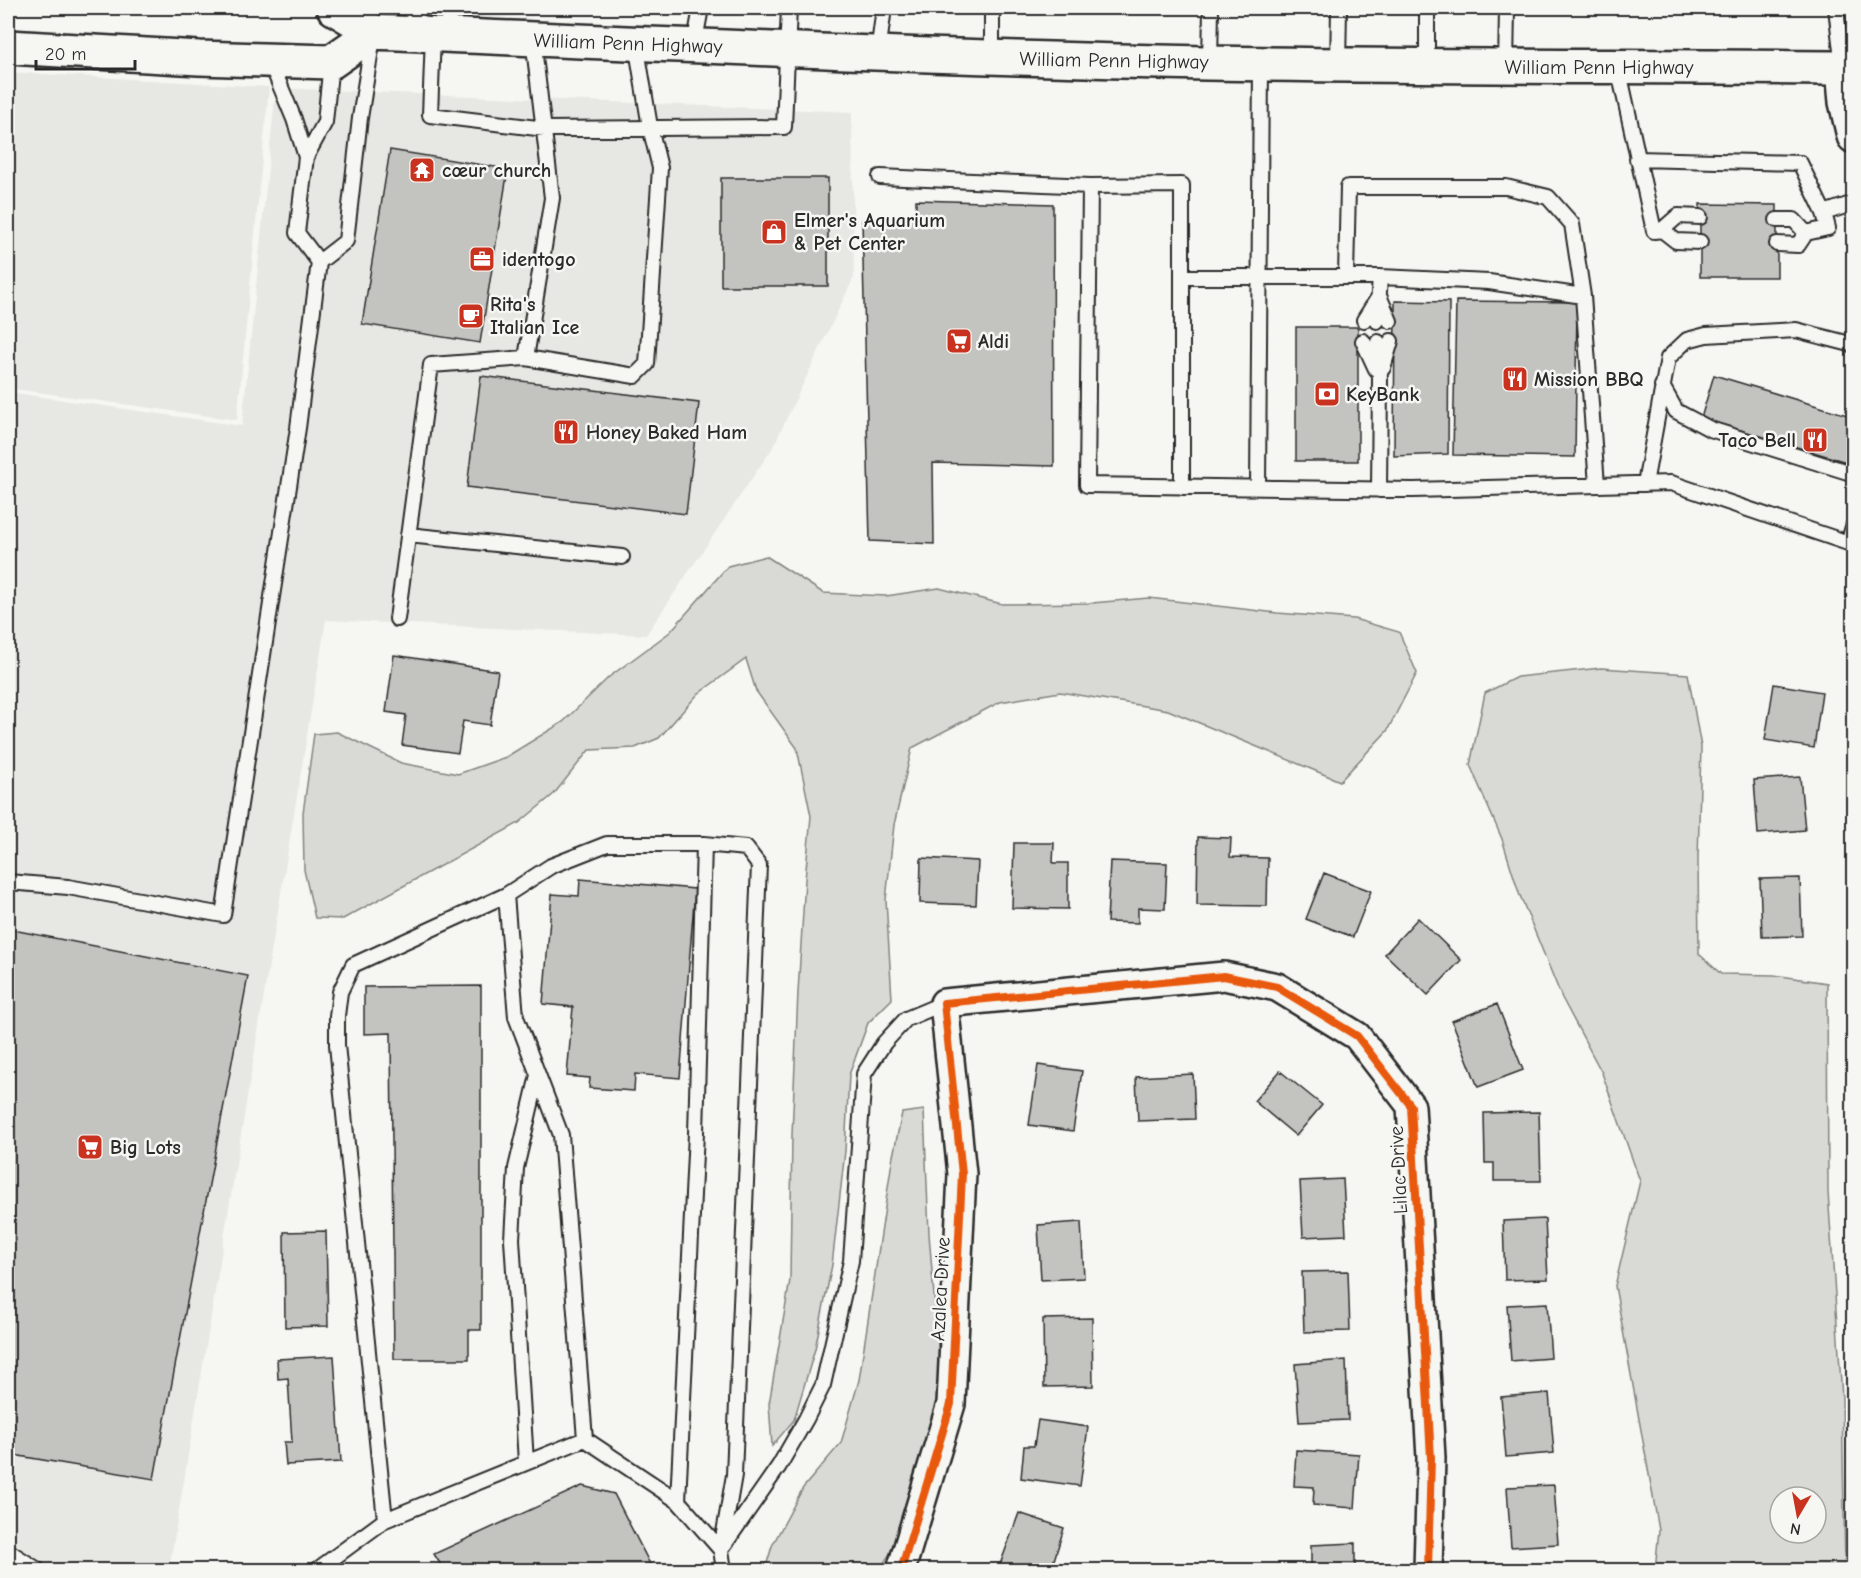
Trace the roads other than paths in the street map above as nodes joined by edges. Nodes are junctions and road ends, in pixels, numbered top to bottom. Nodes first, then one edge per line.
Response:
1 (334, 8) edge
2 (408, 8) edge
3 (701, 8) edge
4 (789, 8) edge
5 (884, 8) edge
6 (992, 8) edge
7 (1211, 8) edge
8 (1339, 8) edge
9 (1427, 8) edge
10 (1507, 8) edge
11 (1836, 8) edge
12 (444, 26) edge
13 (374, 32) junction
14 (533, 39) junction
15 (636, 43) junction
16 (694, 46) junction
17 (8, 47) edge
18 (787, 50) junction
19 (878, 53) junction
20 (992, 58) junction
21 (270, 61) junction
22 (331, 62) junction
23 (1209, 63) junction
24 (1261, 63) junction
25 (1338, 64) junction
26 (1427, 66) junction
27 (1506, 67) junction
28 (1618, 67) junction
29 (1848, 68) edge
30 (650, 127) junction
31 (545, 129) junction
32 (1854, 136) edge
33 (306, 157) junction
34 (1637, 159) junction
35 (880, 177) dead end
36 (1090, 186) junction
37 (1854, 203) edge
38 (1824, 213) junction
39 (1700, 217) dead end
40 (1778, 220) dead end
41 (1662, 230) junction
42 (1806, 233) junction
43 (1700, 242) dead end
44 (1777, 244) dead end
45 (319, 262) junction
46 (1260, 276) junction
47 (1346, 276) junction
48 (1182, 277) junction
49 (1380, 277) junction
50 (1583, 296) junction
51 (1379, 297) junction
52 (1363, 340) dead end
53 (1384, 341) dead end
54 (1854, 345) edge
55 (526, 358) junction
56 (1380, 379) junction
57 (1662, 387) junction
58 (1854, 474) edge
59 (1645, 483) junction
60 (1597, 485) junction
61 (1182, 487) junction
62 (1258, 488) junction
63 (1378, 490) junction
64 (1854, 524) edge
65 (408, 535) junction
66 (1851, 544) edge
67 (622, 557) dead end
68 (397, 619) dead end
69 (704, 844) junction
70 (8, 882) edge
71 (506, 895) junction
72 (944, 1003) junction
73 (538, 1075) junction
74 (585, 1439) junction
75 (526, 1462) junction
76 (678, 1501) junction
77 (384, 1520) junction
78 (721, 1550) junction
79 (8, 1551) edge
80 (38, 1570) edge
81 (317, 1570) edge
82 (724, 1570) edge
83 (901, 1570) edge
84 (1428, 1570) edge

1 - 13 main road, William Penn Highway
2 - 12 lane
3 - 16 lane
4 - 18 lane
5 - 19 lane
6 - 20 lane
7 - 23 lane
8 - 25 lane
9 - 26 lane
10 - 27 lane
11 - 29 lane
12 - 13 main road, William Penn Highway
12 - 14 main road, William Penn Highway
12 - 31 lane
13 - 22 main road
13 - 45 lane
14 - 15 main road, William Penn Highway
14 - 31 lane
15 - 16 main road, William Penn Highway
15 - 30 lane
16 - 18 main road, William Penn Highway
17 - 21 main road
18 - 19 main road, William Penn Highway
18 - 30 lane
19 - 20 main road, William Penn Highway
20 - 23 main road, William Penn Highway
21 - 22 main road
21 - 33 lane
22 - 33 lane
23 - 24 main road, William Penn Highway
24 - 25 main road, William Penn Highway
24 - 46 lane
25 - 26 main road, William Penn Highway
26 - 27 main road, William Penn Highway
27 - 28 main road, William Penn Highway
28 - 29 main road, William Penn Highway
28 - 34 lane
29 - 32 main road
30 - 31 lane
30 - 55 lane
31 - 55 lane
33 - 45 lane
34 - 38 lane
34 - 41 lane
35 - 36 lane
36 - 48 lane
36 - 61 lane
37 - 38 lane
38 - 42 lane
39 - 41 lane
40 - 42 lane
41 - 43 lane
42 - 44 lane
45 - 70 lane
46 - 47 lane
46 - 48 lane
46 - 62 lane
47 - 49 lane
47 - 50 lane
48 - 61 lane
49 - 50 lane
49 - 51 lane
50 - 60 lane
51 - 51 lane
52 - 56 lane
53 - 56 lane
54 - 57 lane
55 - 65 lane
56 - 63 lane
57 - 58 lane
57 - 59 lane
59 - 60 lane
59 - 66 lane
60 - 63 lane
61 - 62 lane
62 - 63 lane
64 - 66 lane
65 - 67 lane
65 - 68 lane
69 - 71 lane
69 - 76 lane
69 - 78 lane
71 - 73 lane
71 - 77 lane
72 - 78 lane
72 - 83 street, Azalea Drive
72 - 84 street, Lilac Drive
73 - 74 lane
73 - 75 lane
74 - 75 lane
74 - 76 lane
75 - 77 lane
76 - 78 lane
77 - 81 lane
78 - 82 lane
79 - 80 lane

